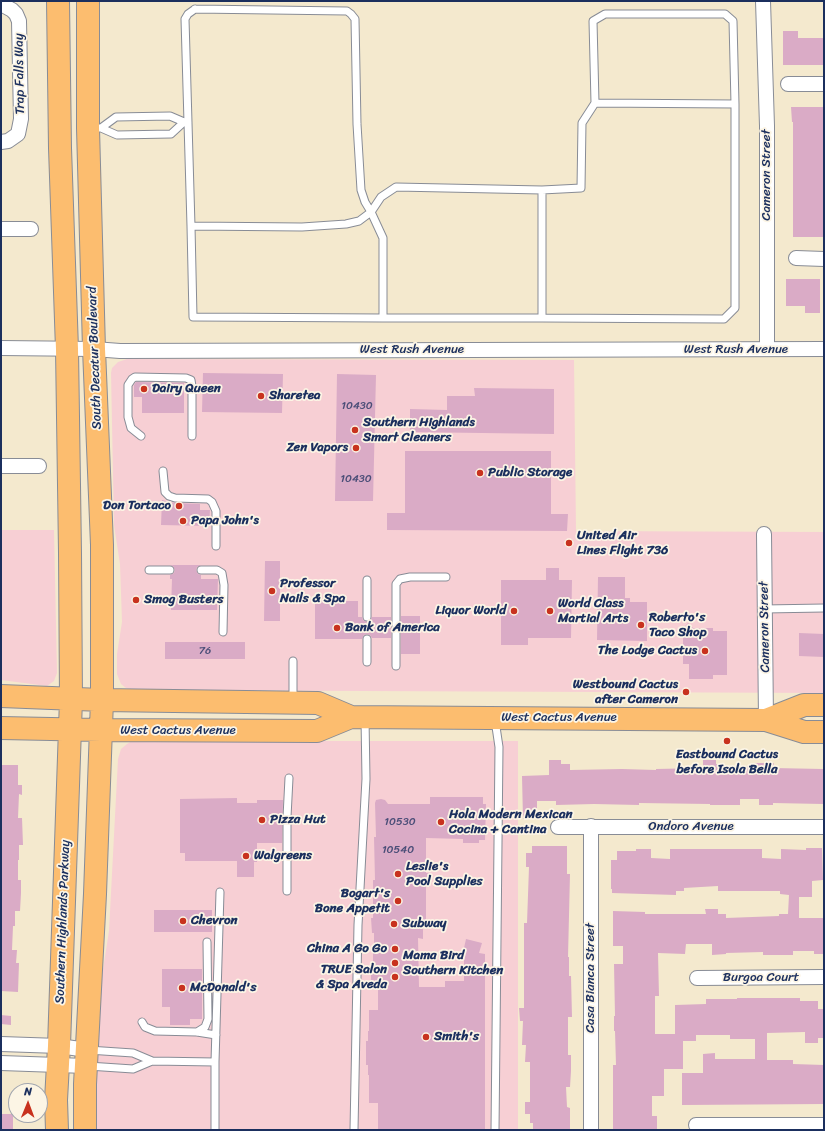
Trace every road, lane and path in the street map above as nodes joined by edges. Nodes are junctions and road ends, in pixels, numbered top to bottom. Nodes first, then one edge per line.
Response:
1 (58, 1) edge
2 (88, 1) edge
3 (763, 1) edge
4 (7, 7) edge
5 (788, 84) dead end
6 (824, 84) edge
7 (595, 103) junction
8 (735, 104) junction
9 (186, 123) junction
10 (95, 128) junction
11 (7, 140) edge
12 (542, 190) junction
13 (371, 212) junction
14 (191, 226) junction
15 (1, 229) edge
16 (31, 229) dead end
17 (796, 258) dead end
18 (824, 258) edge
19 (383, 318) junction
20 (542, 318) junction
21 (1, 348) edge
22 (94, 349) junction
23 (67, 350) junction
24 (767, 350) junction
25 (824, 350) edge
26 (141, 436) dead end
27 (192, 436) dead end
28 (1, 466) edge
29 (39, 466) dead end
30 (163, 471) dead end
31 (764, 534) dead end
32 (216, 546) dead end
33 (149, 570) dead end
34 (170, 570) dead end
35 (201, 570) dead end
36 (446, 576) dead end
37 (367, 580) dead end
38 (824, 608) edge
39 (764, 609) junction
40 (367, 617) dead end
41 (222, 632) dead end
42 (367, 638) dead end
43 (293, 661) dead end
44 (368, 662) dead end
45 (396, 666) dead end
46 (1, 696) edge
47 (294, 702) junction
48 (824, 705) edge
49 (70, 714) junction
50 (102, 715) junction
51 (358, 717) junction
52 (495, 718) junction
53 (766, 720) junction
54 (1, 728) edge
55 (824, 732) edge
56 (289, 778) dead end
57 (591, 826) junction
58 (558, 827) dead end
59 (824, 827) edge
60 (287, 891) dead end
61 (220, 892) dead end
62 (207, 942) dead end
63 (697, 978) dead end
64 (824, 978) edge
65 (142, 1022) dead end
66 (197, 1032) junction
67 (216, 1035) junction
68 (1, 1044) edge
69 (59, 1056) junction
70 (87, 1058) junction
71 (152, 1061) junction
72 (215, 1062) junction
73 (1, 1064) edge
74 (696, 1125) dead end
75 (824, 1125) edge
76 (740, 1127) edge
77 (57, 1130) edge
78 (85, 1130) edge
79 (215, 1130) edge
80 (354, 1130) edge
81 (496, 1130) edge
82 (591, 1130) edge

1 - 23 main road
2 - 10 main road, South Decatur Boulevard
3 - 24 street, Cameron Street
4 - 11 street, Trap Falls Way
5 - 6 street
7 - 8 lane
7 - 8 lane
7 - 12 lane
8 - 20 lane
9 - 10 lane
9 - 10 lane
9 - 13 lane
9 - 14 lane
10 - 22 main road, South Decatur Boulevard
12 - 13 lane
12 - 20 lane
13 - 14 lane
13 - 19 lane
14 - 19 lane
15 - 16 street
17 - 18 street
19 - 20 lane
21 - 23 street, West Rush Avenue
22 - 23 street, West Rush Avenue
22 - 24 street, West Rush Avenue
22 - 50 main road, South Decatur Boulevard
23 - 49 main road
24 - 25 street, West Rush Avenue
26 - 27 lane
28 - 29 street
30 - 32 lane
31 - 39 street, Cameron Street
33 - 34 lane
35 - 41 lane
36 - 45 lane
37 - 40 lane
38 - 39 lane
39 - 53 street, Cameron Street
42 - 44 lane
43 - 47 lane
46 - 49 main road, West Cactus Avenue
47 - 50 main road, West Cactus Avenue
47 - 51 main road, West Cactus Avenue
48 - 53 main road, West Cactus Avenue
49 - 50 main road, West Cactus Avenue
49 - 50 main road, West Cactus Avenue
49 - 54 main road, West Cactus Avenue
49 - 69 main road, Southern Highlands Parkway
50 - 51 main road, West Cactus Avenue
50 - 70 main road
51 - 52 main road, West Cactus Avenue
51 - 80 lane
52 - 53 main road, West Cactus Avenue
52 - 81 lane
53 - 55 main road, West Cactus Avenue
56 - 60 lane
57 - 58 street, Ondoro Avenue
57 - 59 street, Ondoro Avenue
57 - 82 street, Casa Bianca Street
61 - 67 lane
62 - 66 lane
63 - 64 street, Burgoa Court
65 - 66 lane
66 - 67 lane
67 - 72 lane
68 - 69 street
69 - 70 street
69 - 70 street
69 - 73 street
69 - 77 main road, Southern Highlands Parkway
70 - 71 lane
70 - 71 lane
70 - 78 main road
71 - 72 lane
72 - 79 lane
74 - 76 street
75 - 76 street

